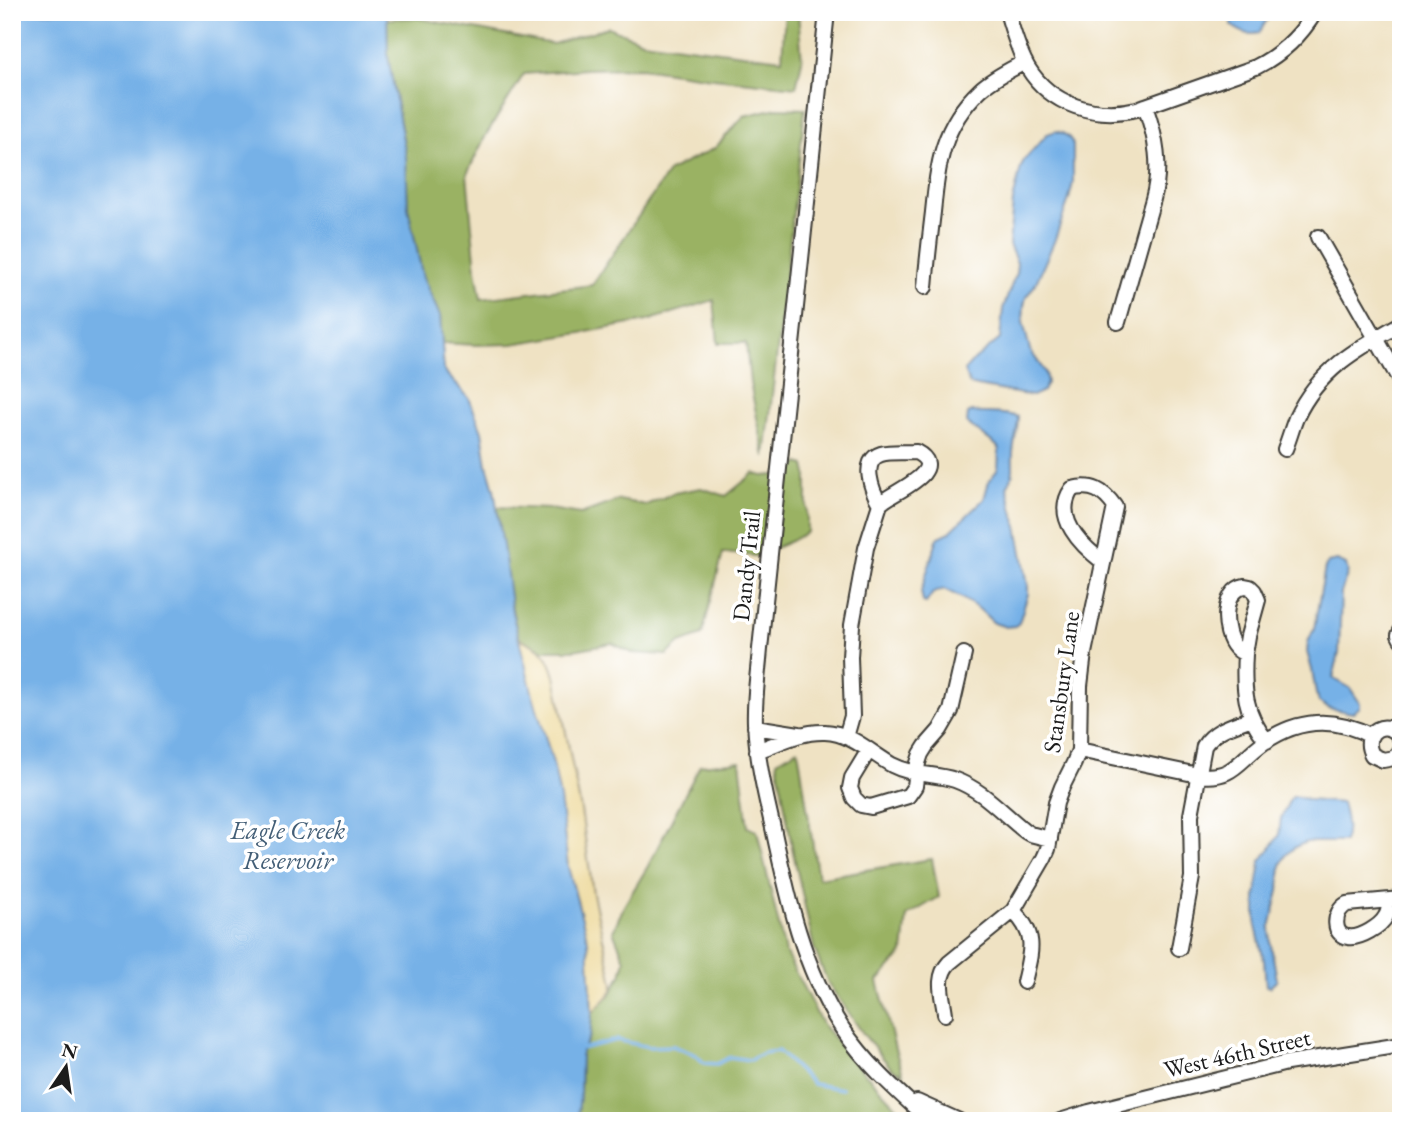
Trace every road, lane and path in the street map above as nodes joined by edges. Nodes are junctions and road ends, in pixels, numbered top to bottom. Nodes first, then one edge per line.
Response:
1 (827, 12) edge
2 (1007, 12) edge
3 (1315, 12) edge
4 (1025, 62) junction
5 (1145, 106) junction
6 (1318, 237) dead end
7 (925, 287) dead end
8 (1118, 322) dead end
9 (1401, 324) edge
10 (1376, 338) junction
11 (1401, 382) edge
12 (1285, 449) dead end
13 (880, 504) dead end
14 (1103, 562) junction
15 (1401, 631) edge
16 (1401, 639) edge
17 (964, 654) dead end
18 (1245, 654) dead end
19 (1252, 718) junction
20 (755, 727) junction
21 (1400, 733) edge
22 (800, 734) junction
23 (1371, 736) junction
24 (846, 737) junction
25 (1267, 741) junction
26 (869, 750) junction
27 (1079, 750) junction
28 (757, 751) junction
29 (1400, 754) edge
30 (917, 774) junction
31 (1198, 775) junction
32 (1050, 839) junction
33 (1395, 899) edge
34 (1013, 911) junction
35 (1179, 948) dead end
36 (1024, 982) dead end
37 (945, 1014) dead end
38 (1401, 1045) edge
39 (897, 1092) junction
40 (1103, 1108) junction
41 (917, 1121) edge
42 (930, 1121) edge
43 (959, 1121) edge
44 (1060, 1121) edge
45 (1090, 1121) edge

1 - 20 street, Dandy Trail
2 - 4 street
3 - 5 street
4 - 5 street
4 - 7 street
5 - 8 street
6 - 10 street
9 - 10 street
10 - 11 street
10 - 12 street
13 - 24 street
14 - 14 street, Stansbury Lane
14 - 27 street, Stansbury Lane
15 - 16 street
17 - 30 street
18 - 19 street
19 - 25 street
19 - 31 street
20 - 22 street
20 - 28 street, Dandy Trail
21 - 23 street
22 - 24 street
22 - 28 street
23 - 25 street
23 - 29 street
24 - 26 street
25 - 31 street
26 - 30 street
26 - 30 street
27 - 31 street
27 - 32 street, Stansbury Lane
28 - 39 street, Dandy Trail
30 - 32 street
31 - 35 street
32 - 34 street, Stansbury Lane
33 - 33 street
34 - 36 street
34 - 37 street, Stansbury Lane
38 - 40 street, West 46th Street
39 - 41 street
39 - 42 street
39 - 43 street
40 - 44 street, West 46th Street
40 - 45 street

